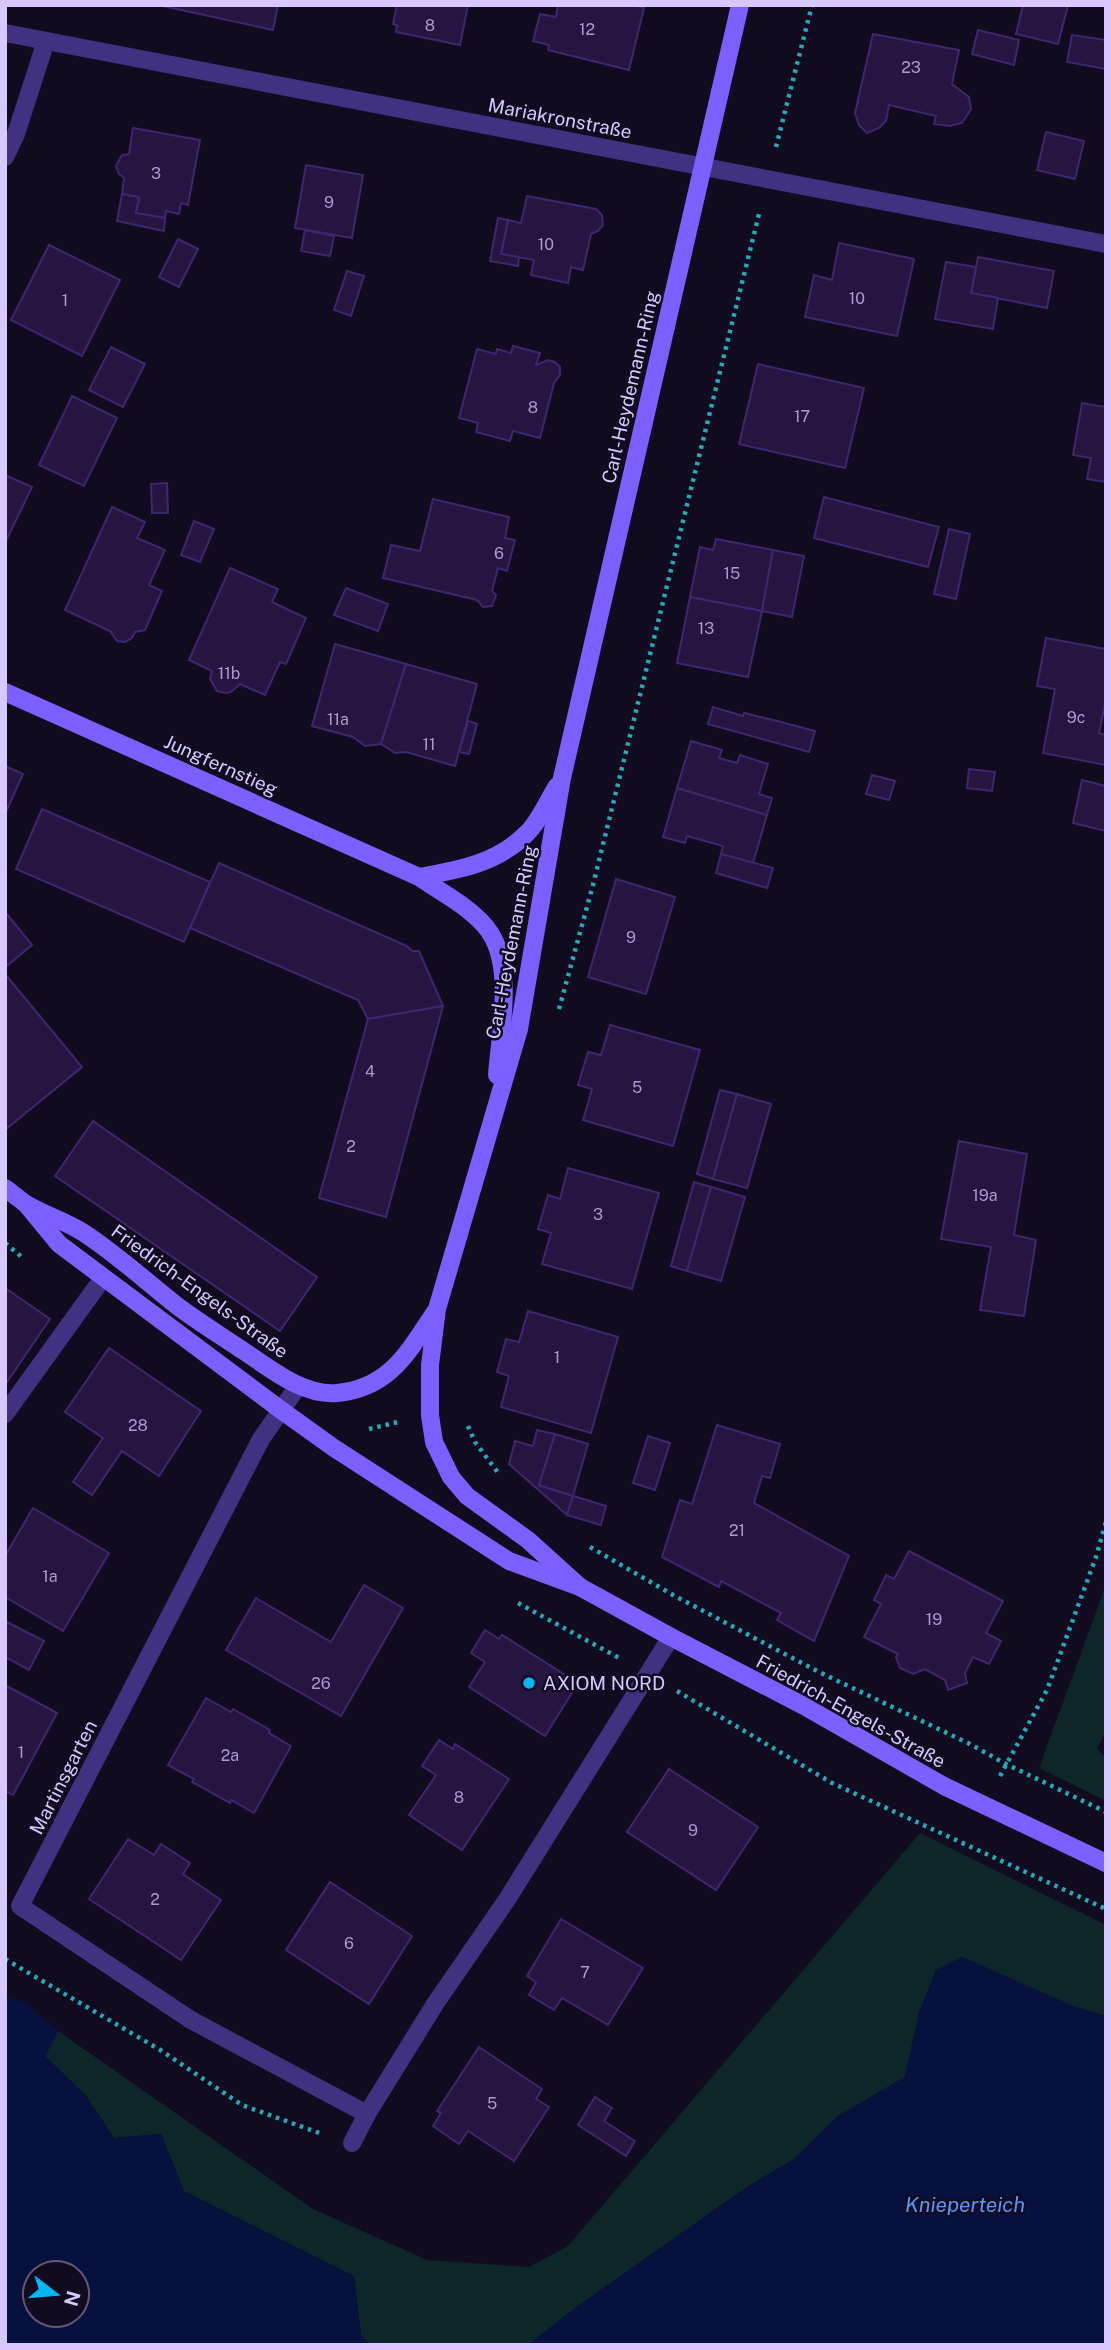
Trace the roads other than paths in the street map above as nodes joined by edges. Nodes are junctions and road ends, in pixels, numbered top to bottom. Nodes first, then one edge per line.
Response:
1 (740, 5) edge
2 (5, 33) edge
3 (46, 41) junction
4 (5, 157) edge
5 (702, 167) junction
6 (1106, 244) edge
7 (5, 692) edge
8 (562, 778) junction
9 (419, 877) junction
10 (494, 1111) junction
11 (5, 1188) edge
12 (26, 1204) junction
13 (103, 1278) junction
14 (437, 1309) junction
15 (298, 1385) junction
16 (281, 1410) junction
17 (5, 1414) edge
18 (580, 1587) junction
19 (671, 1637) junction
20 (1106, 1863) edge
21 (367, 2114) junction
22 (352, 2143) road end

1 - 5 main road, Carl-Heydemann-Ring
2 - 3 street, Mariakronstraße
3 - 4 street
3 - 5 street, Mariakronstraße
5 - 6 street, Mariakronstraße
5 - 8 main road, Carl-Heydemann-Ring
7 - 9 main road, Jungfernstieg
8 - 9 main road, Carl-Heydemann-Ring
8 - 10 main road, Carl-Heydemann-Ring
9 - 10 main road, Carl-Heydemann-Ring
10 - 14 main road, Carl-Heydemann-Ring
11 - 12 main road, Friedrich-Engels-Straße
12 - 13 main road, Friedrich-Engels-Straße
12 - 15 main road, Friedrich-Engels-Straße
13 - 16 main road, Friedrich-Engels-Straße
13 - 17 street
14 - 15 main road, Friedrich-Engels-Straße
14 - 18 main road, Friedrich-Engels-Straße
15 - 16 street, Martinsgarten
16 - 18 main road, Friedrich-Engels-Straße
16 - 21 street, Martinsgarten
18 - 19 main road, Friedrich-Engels-Straße
19 - 20 main road, Friedrich-Engels-Straße
19 - 21 street
21 - 22 street

